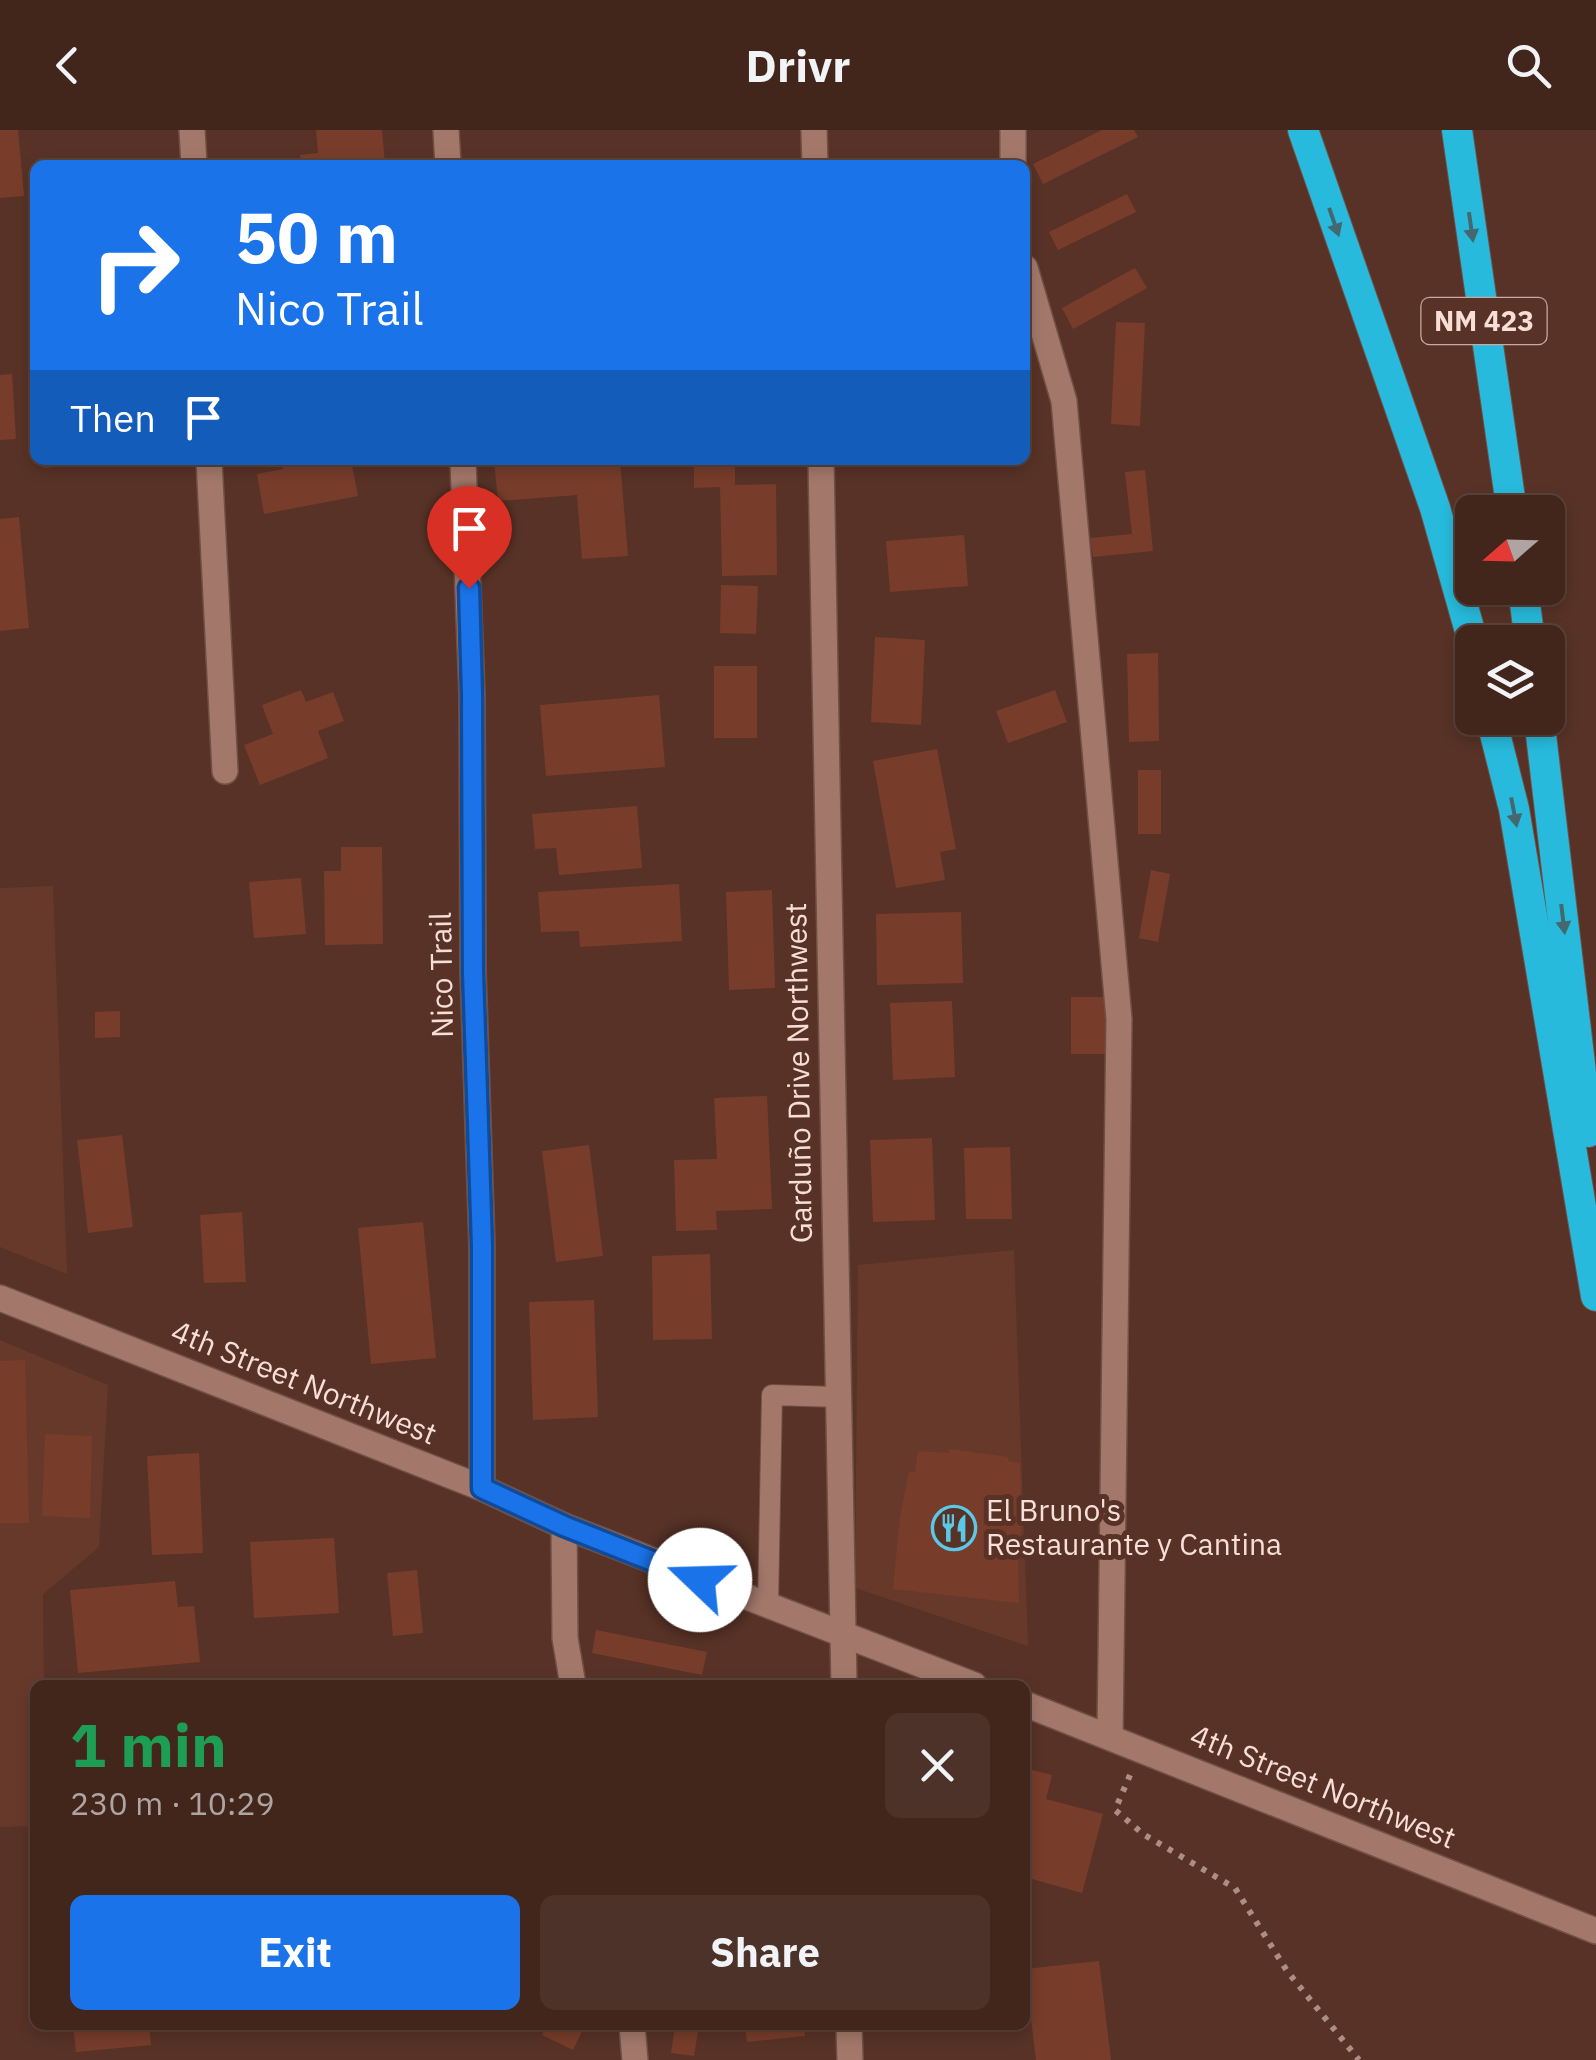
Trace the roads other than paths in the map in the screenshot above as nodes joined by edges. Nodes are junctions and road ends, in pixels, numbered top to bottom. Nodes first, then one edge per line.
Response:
1 (192, 130) edge
2 (446, 130) edge
3 (814, 130) edge
4 (1012, 130) edge
5 (1303, 130) edge
6 (1457, 130) edge
7 (194, 160) edge
8 (448, 160) edge
9 (815, 160) edge
10 (1014, 160) edge
11 (1030, 285) edge
12 (209, 465) edge
13 (463, 465) edge
14 (821, 465) edge
15 (1510, 495) edge
16 (1468, 625) edge
17 (1495, 735) edge
18 (1542, 735) edge
19 (225, 771) dead end
20 (1596, 1204) edge
21 (1596, 1296) edge
22 (0, 1298) edge
23 (838, 1398) junction
24 (482, 1488) junction
25 (564, 1526) junction
26 (768, 1606) junction
27 (843, 1636) junction
28 (571, 1680) edge
29 (844, 1680) edge
30 (961, 1680) edge
31 (1030, 1706) edge
32 (1110, 1736) junction
33 (1596, 1931) edge
34 (632, 2030) edge
35 (849, 2030) edge
36 (635, 2060) edge
37 (850, 2060) edge

1 - 7 street
2 - 8 street
3 - 9 street
4 - 10 street
5 -> 16 highway
6 -> 15 highway, NM 423
11 - 32 street
12 - 19 street
13 - 24 street, Nico Trail
14 - 23 street, Garduño Drive Northwest
17 -> 21 highway
18 -> 20 highway
22 - 24 street, 4th Street Northwest
23 - 26 lane
23 - 27 street, Garduño Drive Northwest
24 - 25 street, 4th Street Northwest
25 - 26 street, 4th Street Northwest
25 - 28 street
26 - 27 street, 4th Street Northwest
27 - 29 street, Garduño Drive Northwest
27 - 30 street, 4th Street Northwest
31 - 32 street, 4th Street Northwest
32 - 33 street, 4th Street Northwest
34 - 36 street
35 - 37 street

